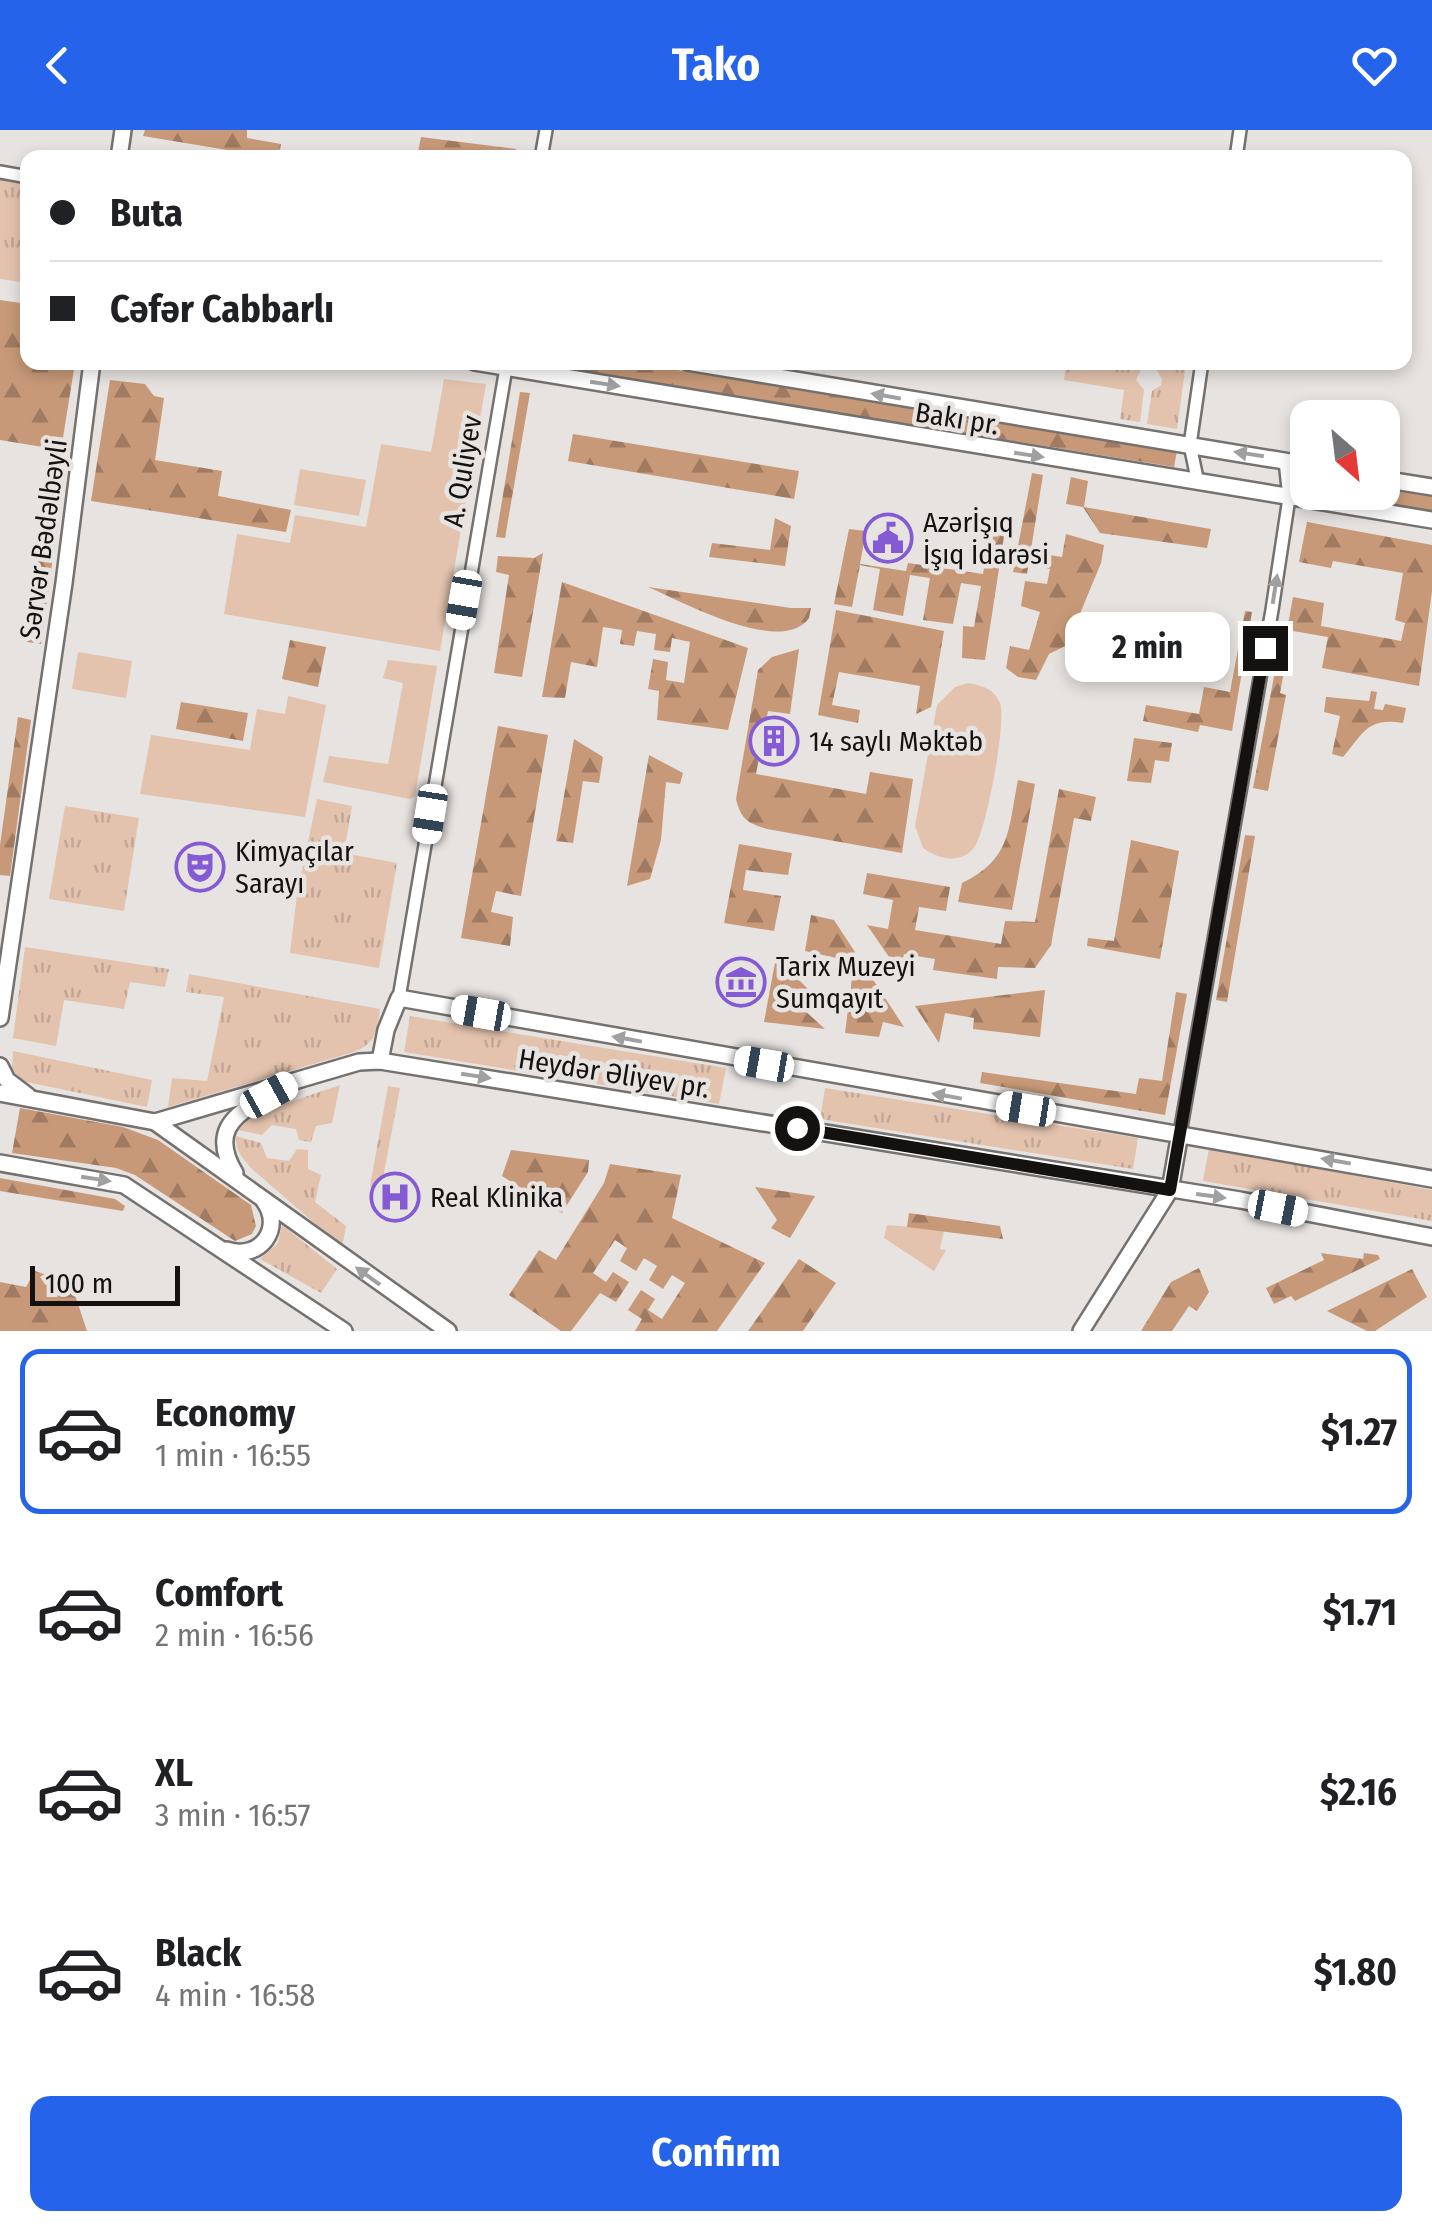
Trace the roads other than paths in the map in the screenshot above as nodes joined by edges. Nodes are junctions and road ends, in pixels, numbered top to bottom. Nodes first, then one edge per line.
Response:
1 (91, 370) edge
2 (506, 370) edge
3 (537, 370) edge
4 (735, 370) edge
5 (1201, 370) edge
6 (1190, 445) junction
7 (1285, 461) junction
8 (1290, 462) edge
9 (1198, 482) junction
10 (1400, 482) edge
11 (1432, 487) edge
12 (1289, 498) junction
13 (1432, 520) edge
14 (6, 935) edge
15 (399, 998) junction
16 (0, 1018) edge
17 (380, 1061) junction
18 (0, 1066) edge
19 (290, 1084) junction
20 (0, 1093) edge
21 (32, 1098) junction
22 (155, 1122) junction
23 (1180, 1133) junction
24 (0, 1163) edge
25 (239, 1179) junction
26 (1432, 1179) edge
27 (1170, 1190) junction
28 (255, 1191) junction
29 (1432, 1237) edge
30 (215, 1244) junction
31 (344, 1331) edge
32 (448, 1331) edge
33 (1081, 1331) edge

1 - 14 main road, Sərvər Bədəlbəyli
2 - 15 street, A. Quliyev
3 -> 9 main road, Bakı pr.
6 -> 4 main road, Bakı pr.
5 - 6 street
7 -> 6 main road, Bakı pr.
6 - 9 street
7 - 8 main road, Bakı pr.
7 - 12 street
9 - 12 main road, Bakı pr.
10 - 11 main road
12 - 13 main road, Bakı pr.
23 -> 12 street
14 - 16 main road, Sərvər Bədəlbəyli
15 - 17 main road
23 -> 15 main road, Heydər Əliyev pr.
17 - 19 main road
17 -> 27 main road, Heydər Əliyev pr.
18 - 21 main road
19 - 22 main road
19 - 25 main road
20 - 21 main road
21 - 22 main road
22 - 25 main road
26 -> 23 main road, Heydər Əliyev pr.
23 - 27 main road
24 -> 30 main road
25 - 28 main road
27 -> 29 main road, Heydər Əliyev pr.
27 - 33 main road
28 - 30 main road
32 -> 28 main road
30 - 31 main road

